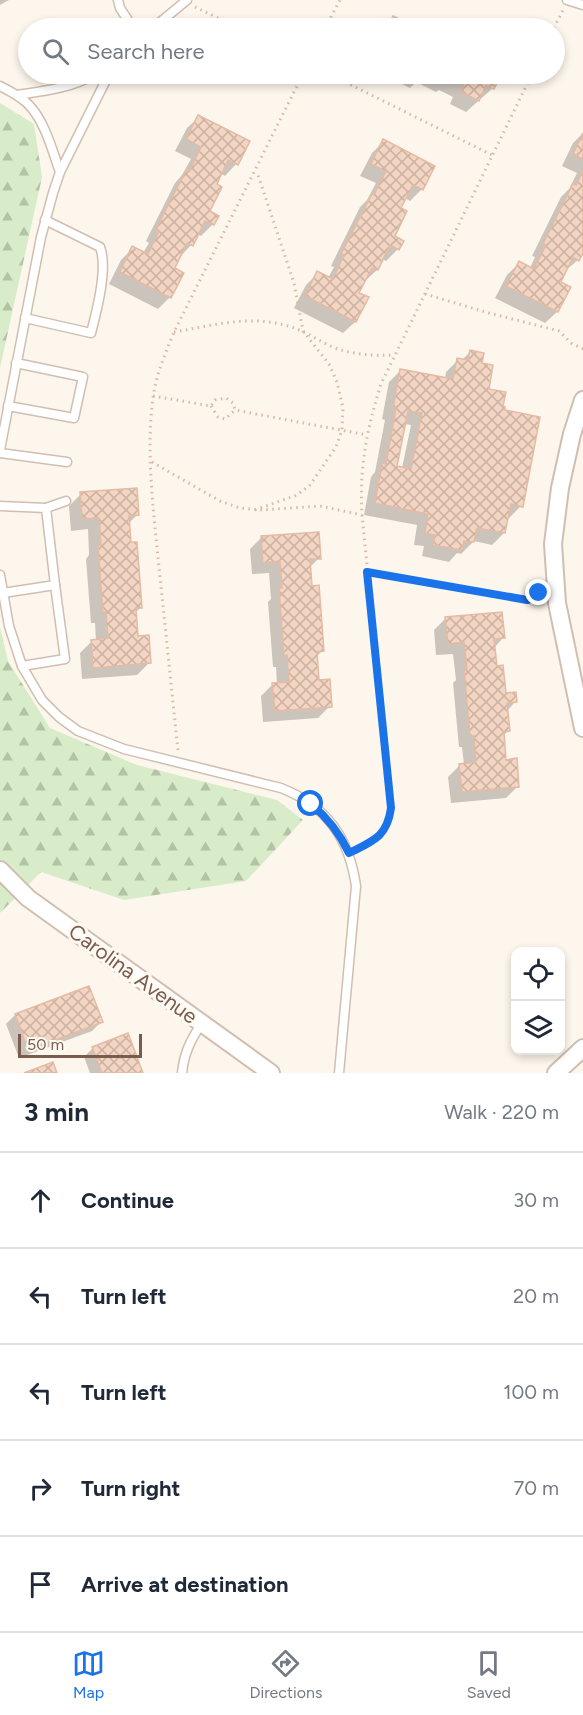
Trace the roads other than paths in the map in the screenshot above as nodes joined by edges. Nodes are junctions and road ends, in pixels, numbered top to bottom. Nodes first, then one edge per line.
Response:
1 (118, 0) edge
2 (567, 0) edge
3 (186, 1) edge
4 (583, 5) edge
5 (126, 18) edge
6 (165, 18) edge
7 (72, 84) edge
8 (104, 84) edge
9 (0, 86) edge
10 (17, 95) junction
11 (60, 172) junction
12 (45, 220) junction
13 (25, 318) junction
14 (16, 363) junction
15 (583, 400) edge
16 (8, 406) junction
17 (0, 452) edge
18 (67, 462) dead end
19 (66, 501) dead end
20 (0, 506) edge
21 (45, 508) junction
22 (0, 575) edge
23 (55, 585) junction
24 (3, 593) junction
25 (22, 666) junction
26 (583, 728) edge
27 (0, 870) edge
28 (202, 1023) junction
29 (583, 1048) edge
30 (182, 1073) edge
31 (271, 1073) edge
32 (339, 1073) edge
33 (556, 1073) edge

1 - 5 lane
2 - 4 lane
3 - 6 lane
7 - 10 lane
8 - 11 lane
9 - 10 lane
10 - 11 lane
11 - 12 lane
12 - 13 lane
12 - 13 lane
13 - 14 lane
14 - 16 lane
14 - 16 lane
15 - 26 street
16 - 17 lane
17 - 18 lane
19 - 21 lane
20 - 21 lane
21 - 23 lane
22 - 24 lane
23 - 24 lane
23 - 25 lane
24 - 25 lane
25 - 32 lane
27 - 28 street, Carolina Avenue
28 - 30 lane
28 - 31 street, Carolina Avenue
29 - 33 street

